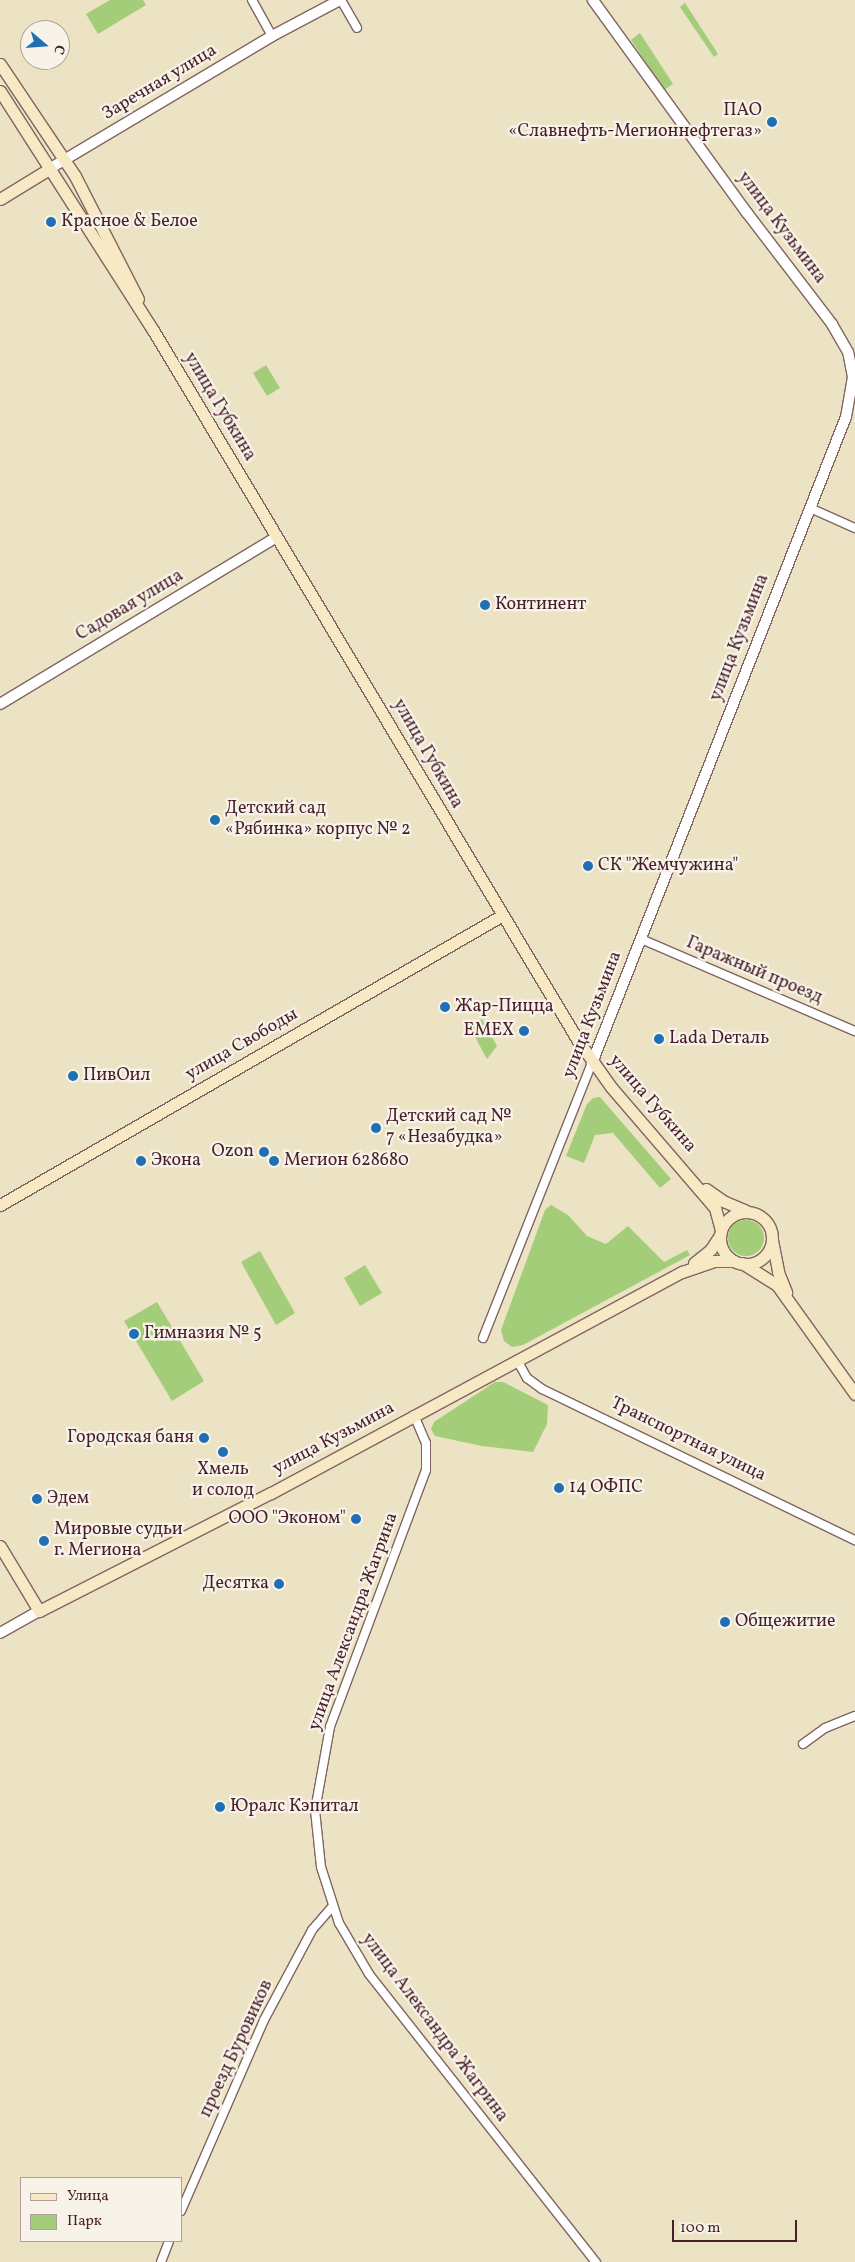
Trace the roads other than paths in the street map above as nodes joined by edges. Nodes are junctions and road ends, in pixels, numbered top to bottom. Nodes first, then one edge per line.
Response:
1 (252, 0) edge
2 (341, 0) edge
3 (593, 0) edge
4 (357, 28) dead end
5 (272, 36) junction
6 (0, 64) edge
7 (0, 91) edge
8 (66, 160) junction
9 (49, 170) junction
10 (0, 199) edge
11 (153, 330) junction
12 (810, 508) junction
13 (855, 528) edge
14 (277, 537) junction
15 (0, 704) edge
16 (501, 916) junction
17 (641, 939) junction
18 (855, 1031) edge
19 (592, 1063) junction
20 (695, 1180) junction
21 (0, 1205) edge
22 (750, 1212) junction
23 (720, 1233) junction
24 (771, 1234) junction
25 (738, 1262) junction
26 (682, 1272) junction
27 (789, 1300) junction
28 (483, 1338) dead end
29 (517, 1360) junction
30 (855, 1394) edge
31 (414, 1415) junction
32 (855, 1540) edge
33 (0, 1546) edge
34 (39, 1611) junction
35 (0, 1633) edge
36 (855, 1716) edge
37 (803, 1744) dead end
38 (332, 1906) junction
39 (182, 2209) edge
40 (169, 2242) edge
41 (161, 2262) edge
42 (596, 2262) edge

1 - 5 street
2 - 4 street
2 - 5 street, Заречная улица
3 - 12 street, улица Кузьмина
5 - 8 street, Заречная улица
6 - 8 main road, улица Губкина
7 - 9 main road, улица Губкина
8 - 9 street, Заречная улица
8 - 11 main road, улица Губкина
9 - 10 main road, Заречная улица
9 - 11 main road, улица Губкина
11 - 14 main road, улица Губкина
12 - 13 street
12 - 17 street, улица Кузьмина
14 - 15 street, Садовая улица
14 - 16 main road, улица Губкина
16 - 19 main road, улица Губкина
16 - 21 main road, улица Свободы
17 - 18 street, Гаражный проезд
17 - 19 street, улица Кузьмина
19 - 20 main road, улица Губкина
19 - 28 street, улица Кузьмина
20 - 22 main road
20 - 23 main road
22 - 23 main road
22 - 24 main road
23 - 25 main road
23 - 26 main road
24 - 25 main road
24 - 27 main road
25 - 26 main road
25 - 27 main road
26 - 29 main road, улица Кузьмина
27 - 30 main road
29 - 31 main road, улица Кузьмина
29 - 32 street, Транспортная улица
31 - 34 main road, улица Кузьмина
31 - 38 street, улица Александра Жагрина
33 - 34 main road
34 - 35 street, улица Кузьмина
36 - 37 street
38 - 39 street, проезд Буровиков
38 - 42 street, улица Александра Жагрина
40 - 41 street

